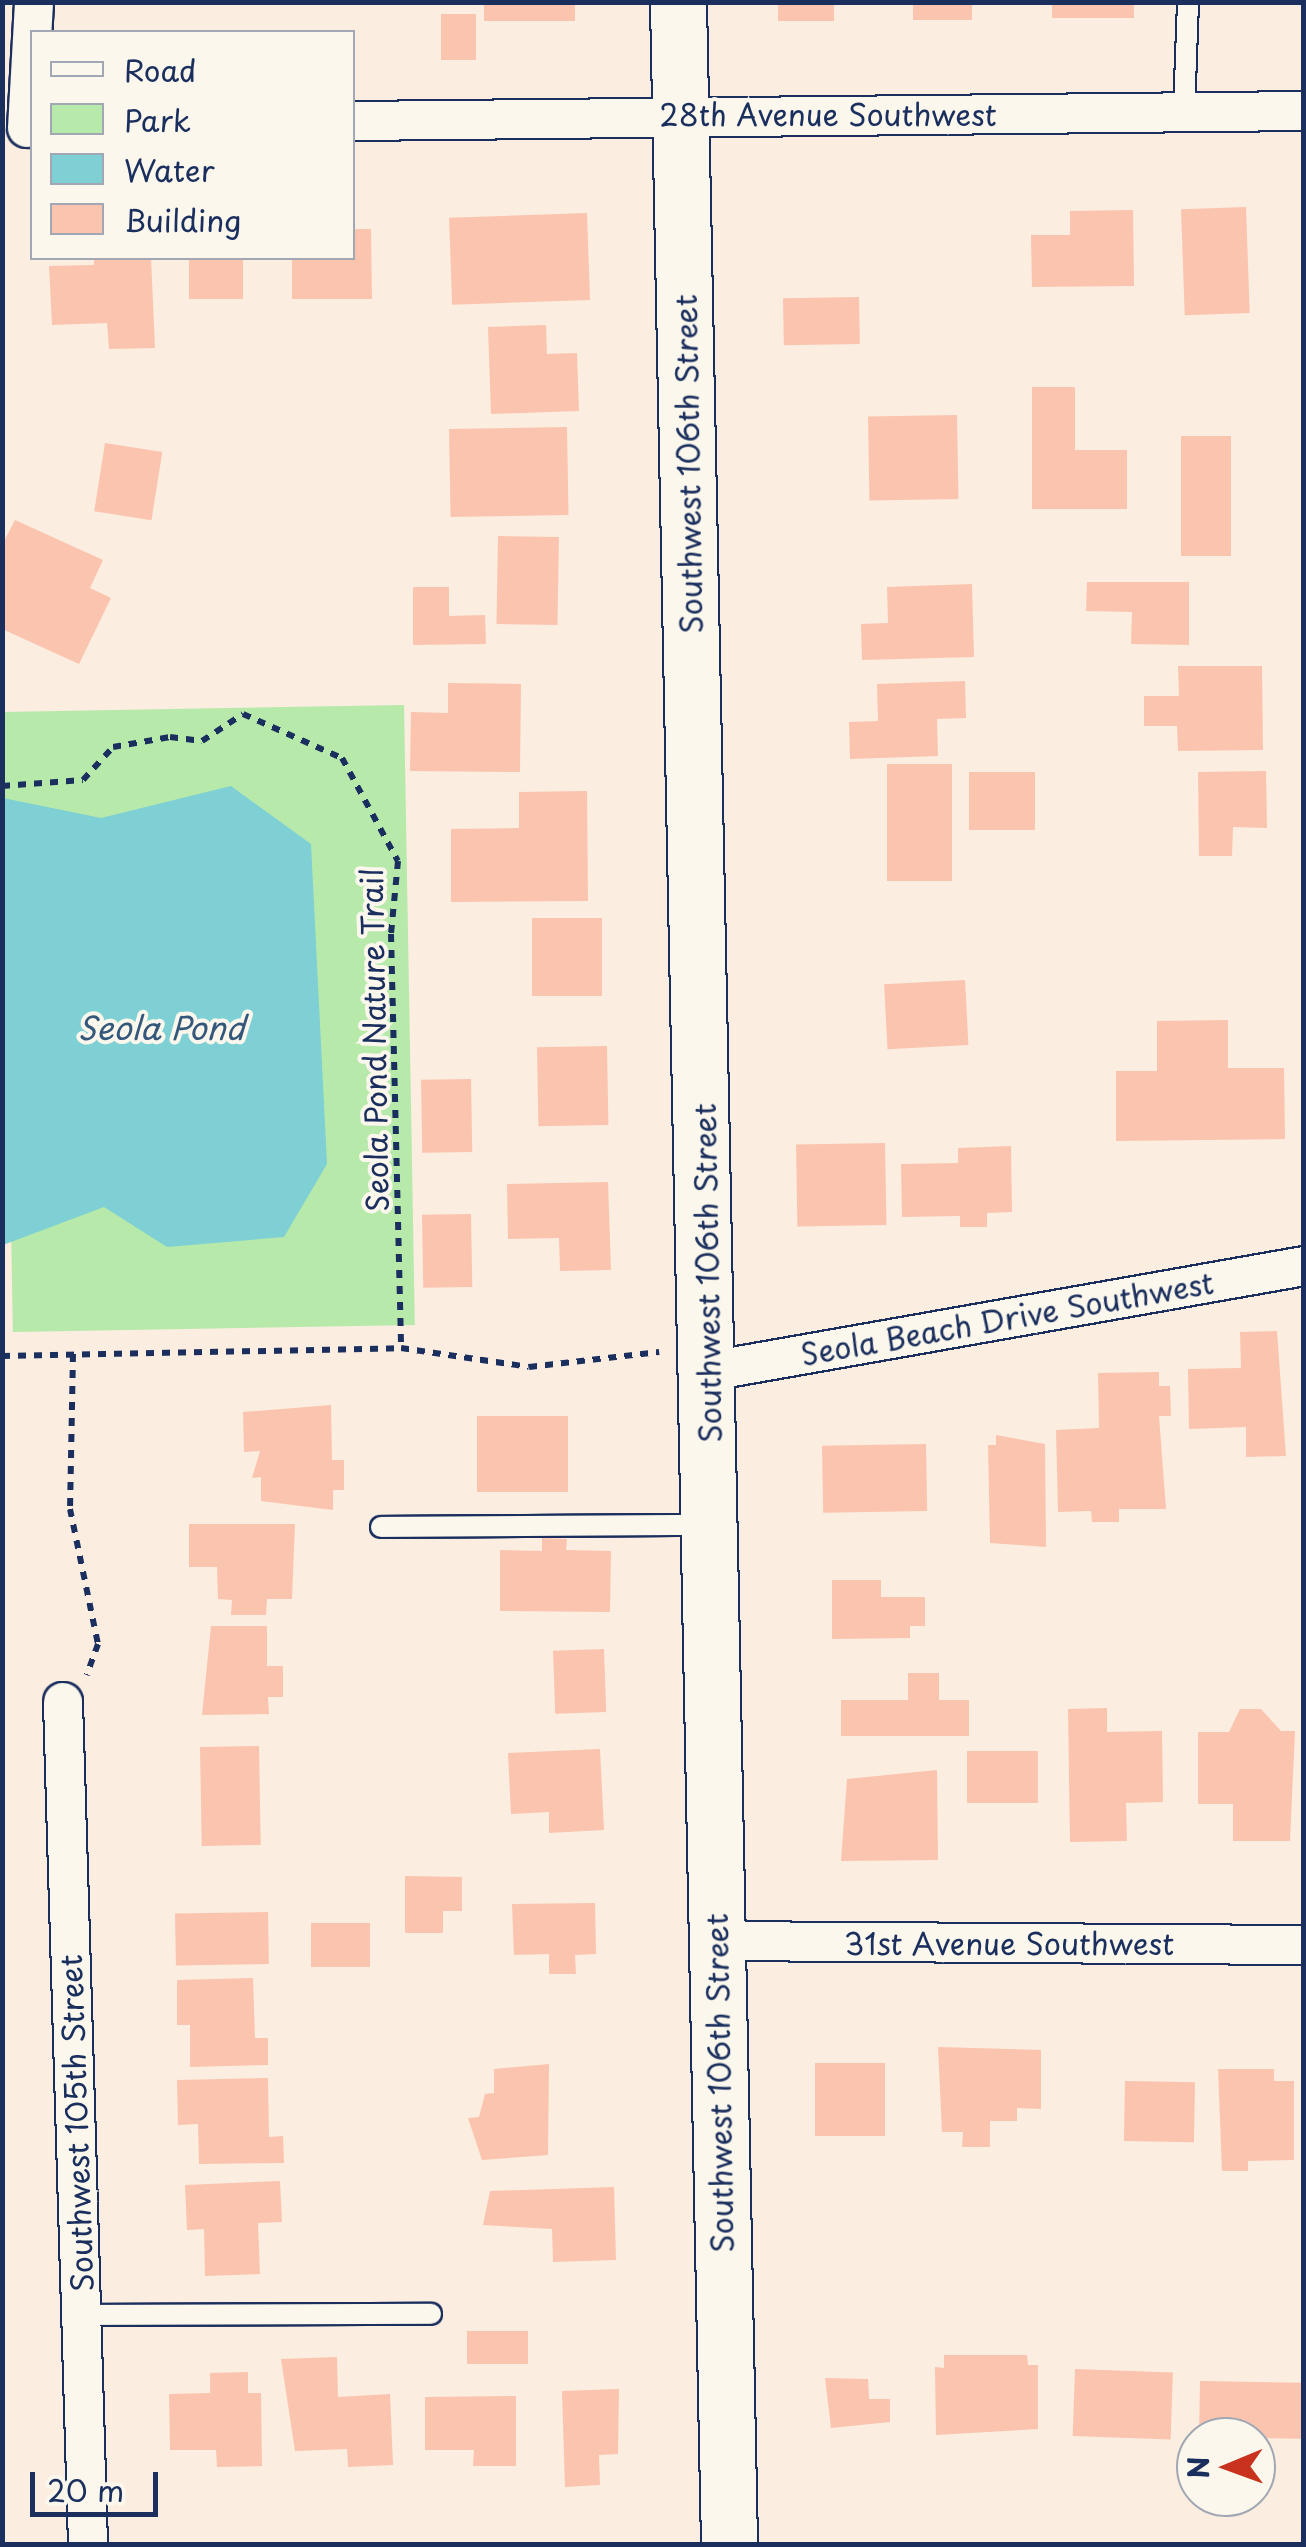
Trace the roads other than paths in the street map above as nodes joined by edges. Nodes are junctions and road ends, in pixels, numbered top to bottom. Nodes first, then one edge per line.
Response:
1 (34, 2) edge
2 (678, 2) edge
3 (1188, 2) edge
4 (31, 30) edge
5 (30, 41) edge
6 (1304, 111) edge
7 (1184, 112) junction
8 (680, 115) junction
9 (355, 121) edge
10 (21, 128) edge
11 (1304, 1266) edge
12 (709, 1359) junction
13 (712, 1525) junction
14 (381, 1527) dead end
15 (63, 1702) road end
16 (716, 1941) junction
17 (1304, 1945) edge
18 (432, 2314) dead end
19 (82, 2315) junction
20 (88, 2544) edge
21 (730, 2544) edge

1 - 4 street
2 - 8 street, Southwest 106th Street
3 - 7 lane
5 - 10 street
6 - 7 street, 28th Avenue Southwest
7 - 8 street, 28th Avenue Southwest
8 - 9 street, 28th Avenue Southwest
8 - 12 street, Southwest 106th Street
11 - 12 street, Seola Beach Drive Southwest
12 - 13 street, Southwest 106th Street
13 - 14 lane
13 - 16 street, Southwest 106th Street
15 - 19 street, Southwest 105th Street
16 - 17 street, 31st Avenue Southwest
16 - 21 street, Southwest 106th Street
18 - 19 lane
19 - 20 street, Southwest 105th Street

